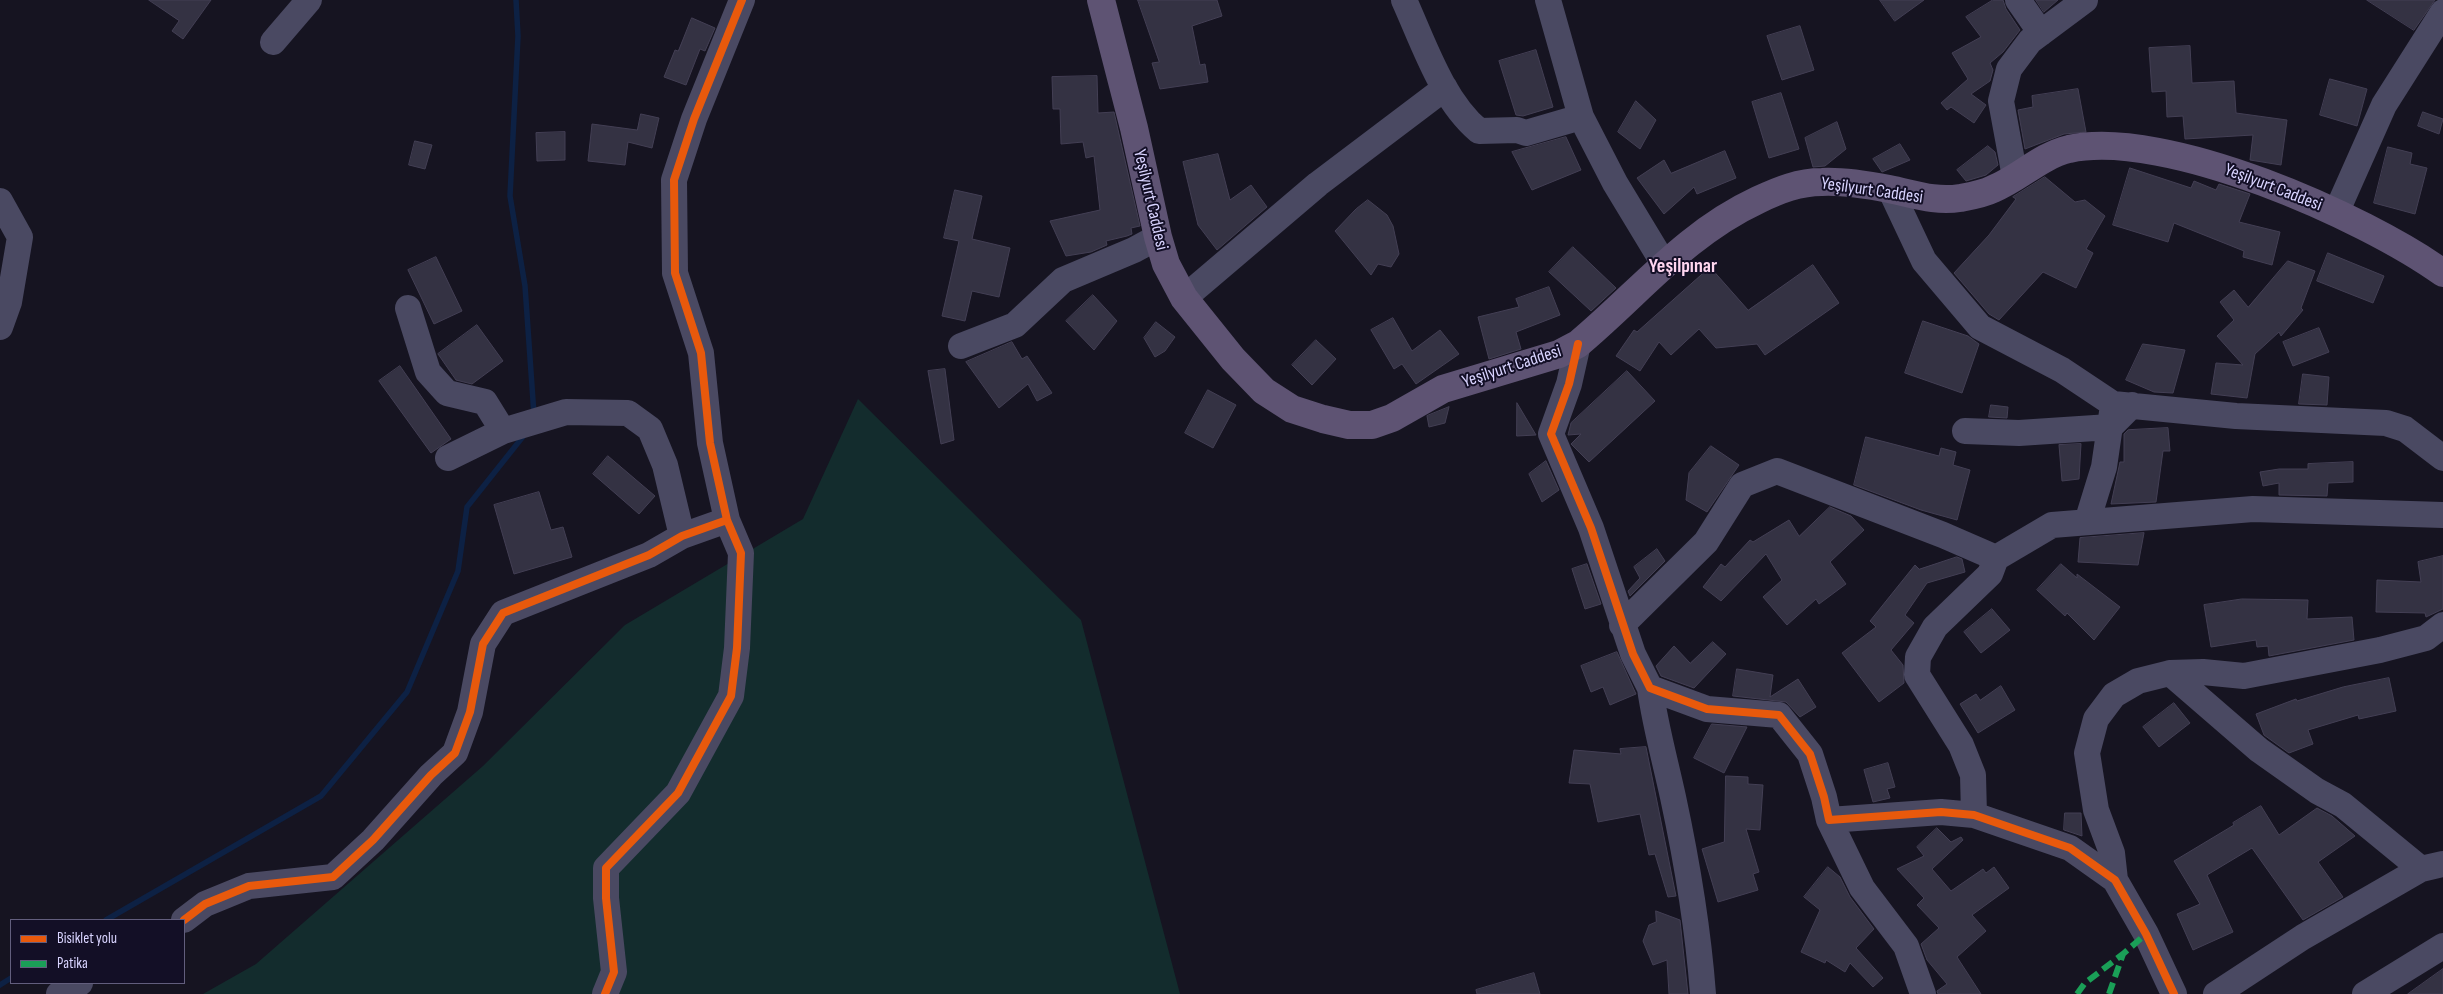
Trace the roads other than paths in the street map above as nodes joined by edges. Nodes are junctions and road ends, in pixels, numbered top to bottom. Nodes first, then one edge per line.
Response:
1 (309, 0) edge
2 (742, 0) edge
3 (1101, 0) edge
4 (1404, 0) edge
5 (1548, 0) edge
6 (2018, 0) edge
7 (2085, 0) edge
8 (2443, 12) edge
9 (2041, 33) junction
10 (273, 42) dead end
11 (1445, 88) junction
12 (1581, 117) junction
13 (2015, 177) junction
14 (1890, 190) junction
15 (0, 201) edge
16 (2336, 213) junction
17 (1158, 237) junction
18 (1664, 264) junction
19 (2443, 273) edge
20 (1184, 298) junction
21 (408, 308) dead end
22 (0, 327) edge
23 (1578, 344) junction
24 (961, 346) dead end
25 (2118, 412) junction
26 (503, 431) junction
27 (1965, 431) dead end
28 (448, 458) dead end
29 (2443, 458) edge
30 (2443, 515) edge
31 (727, 520) junction
32 (2087, 522) junction
33 (682, 536) junction
34 (1996, 558) junction
35 (1622, 625) junction
36 (2443, 625) edge
37 (2170, 673) junction
38 (1650, 688) junction
39 (1974, 815) junction
40 (1829, 820) junction
41 (2432, 866) edge
42 (2115, 880) junction
43 (185, 919) edge
44 (2443, 946) edge
45 (78, 984) edge
46 (2377, 991) edge
47 (59, 994) edge
48 (605, 994) edge
49 (1703, 994) edge
50 (1923, 994) edge
51 (2174, 994) edge
52 (2216, 994) edge

1 - 10 street
2 - 31 street
3 - 17 main road, Yeşilyurt Caddesi
4 - 11 street
5 - 12 street
6 - 9 street
7 - 9 street
8 - 16 street
9 - 13 street
11 - 12 street
11 - 20 street
12 - 18 street
13 - 14 main road, Yeşilyurt Caddesi
13 - 16 main road, Yeşilyurt Caddesi
14 - 18 main road, Yeşilyurt Caddesi
14 - 25 street
15 - 22 street
16 - 19 main road, Yeşilyurt Caddesi
17 - 20 main road, Yeşilyurt Caddesi
17 - 24 street
18 - 23 main road, Yeşilyurt Caddesi
20 - 23 main road, Yeşilyurt Caddesi
21 - 26 street
23 - 35 street
25 - 27 street
25 - 29 street
25 - 32 street
26 - 28 street
26 - 33 street
30 - 32 street
31 - 33 street
31 - 48 street
32 - 34 street
33 - 43 street
34 - 35 street
34 - 39 street
35 - 38 street
36 - 37 street
37 - 41 street
37 - 42 street
38 - 40 street
38 - 49 street
39 - 40 street
39 - 42 street
40 - 50 street
41 - 52 street
42 - 51 street
44 - 46 street
45 - 47 street

